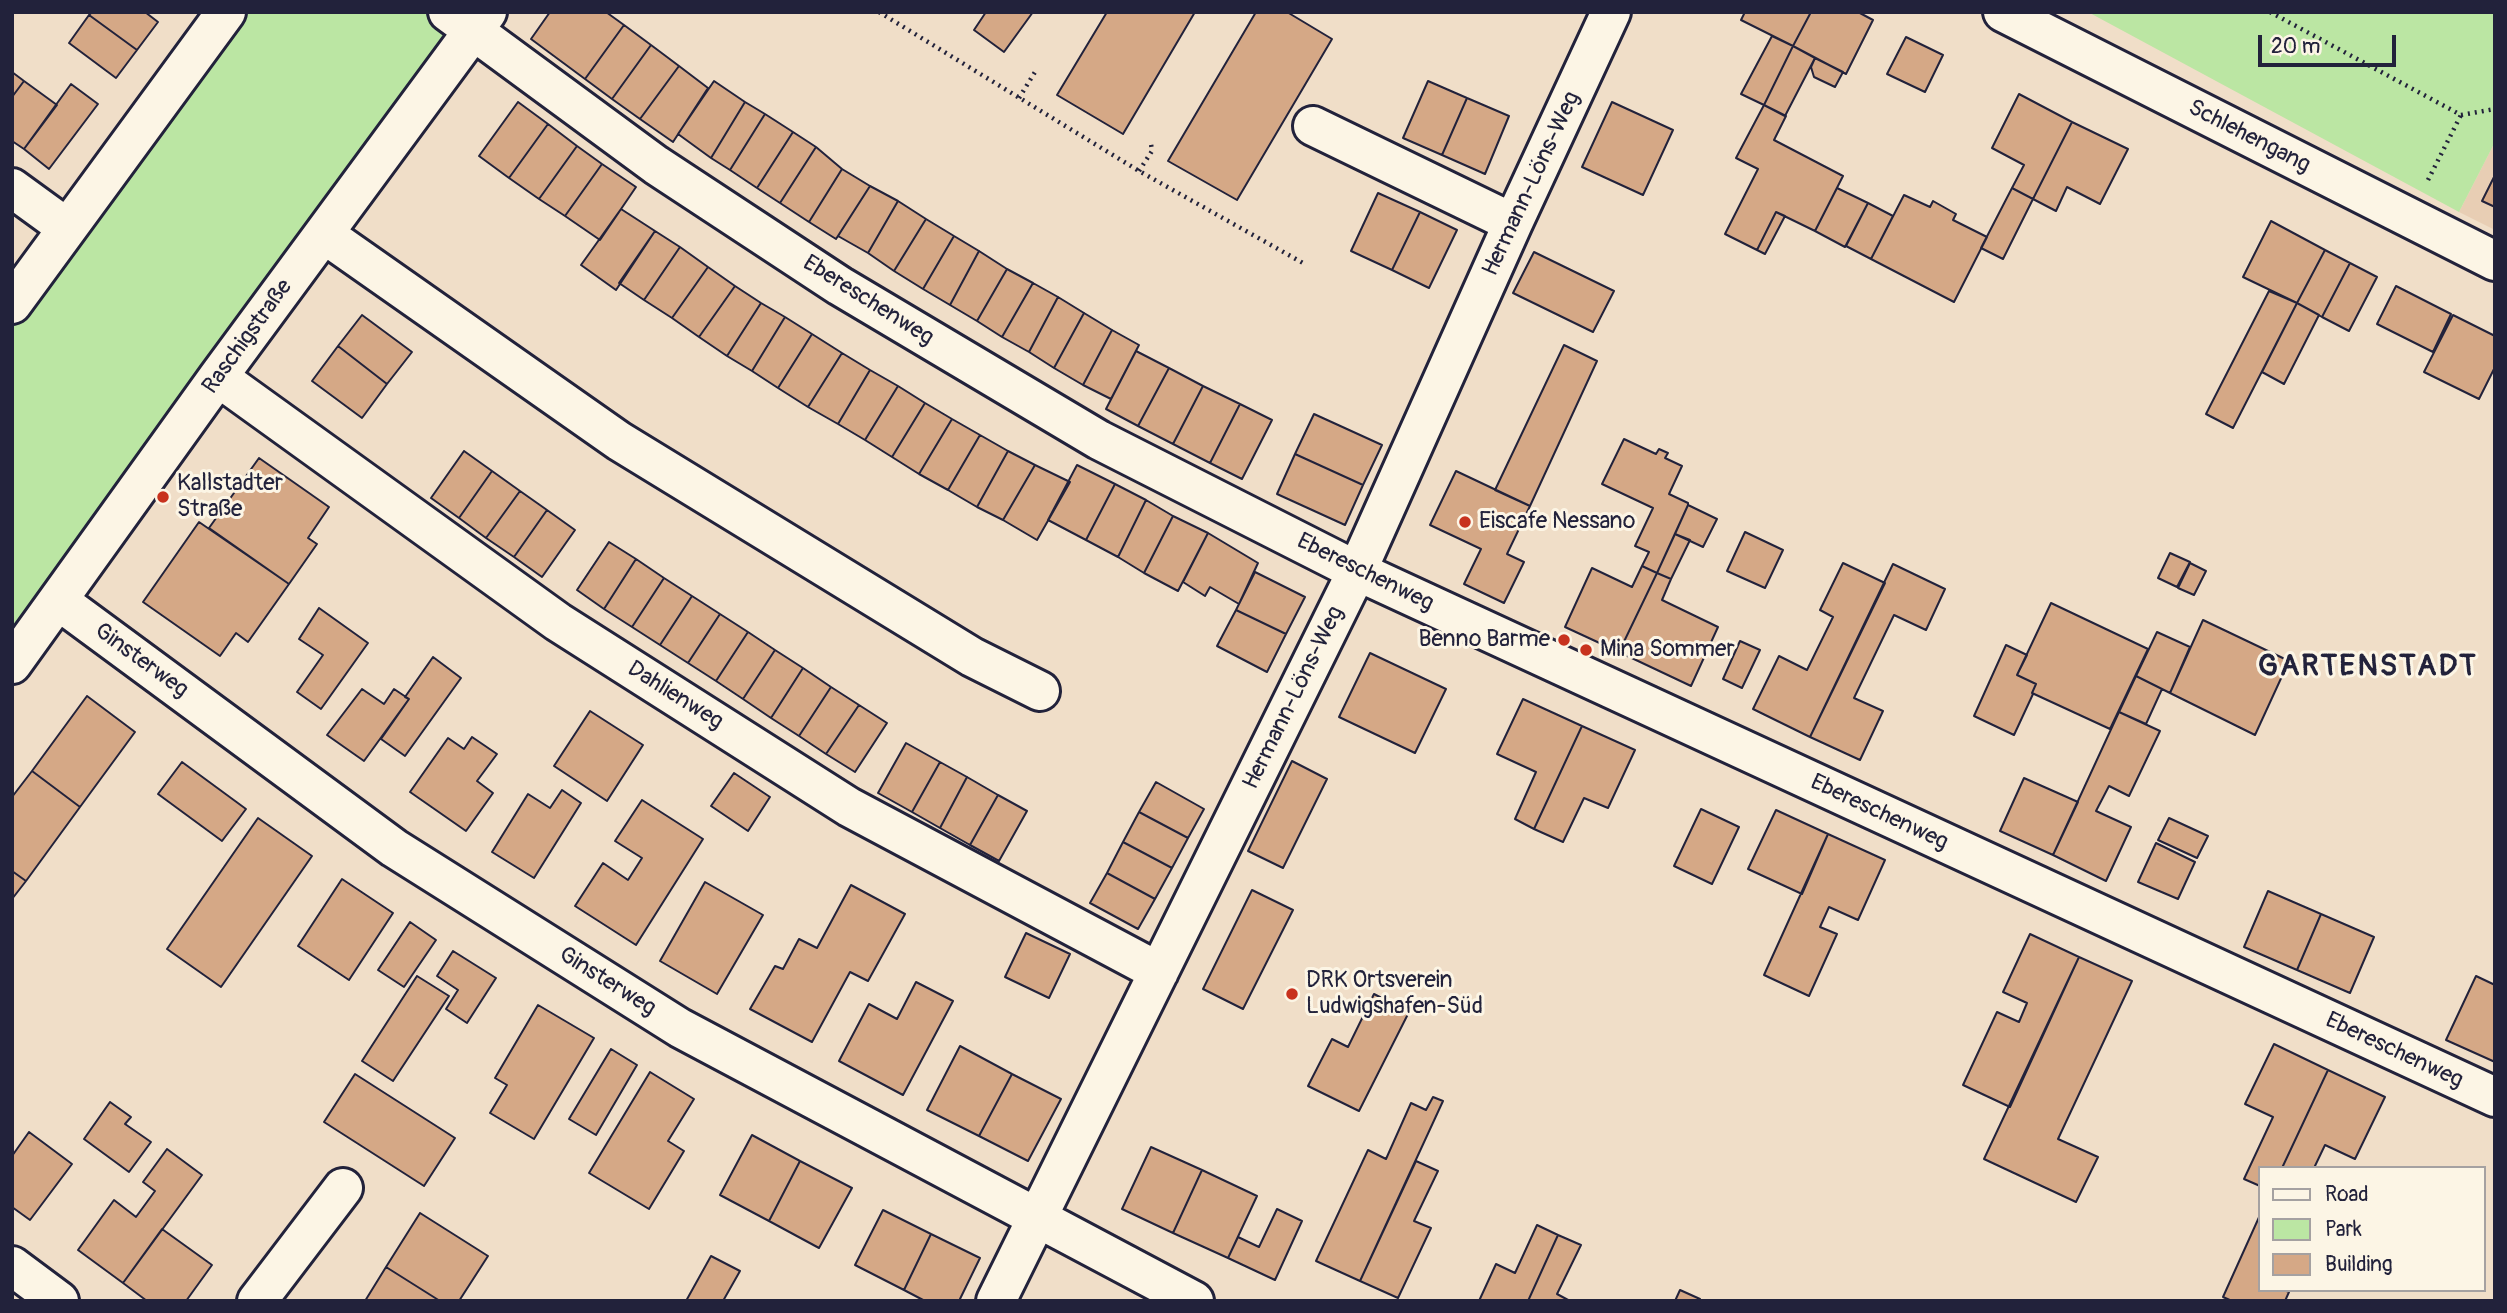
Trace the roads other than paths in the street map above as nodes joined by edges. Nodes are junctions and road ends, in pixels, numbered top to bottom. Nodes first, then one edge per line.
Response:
1 (226, 12) edge
2 (1611, 12) edge
3 (2003, 12) edge
4 (469, 18) edge
5 (1314, 126) dead end
6 (12, 188) edge
7 (1513, 223) junction
8 (67, 228) junction
9 (324, 234) junction
10 (2495, 261) edge
11 (12, 304) edge
12 (218, 377) junction
13 (1357, 571) junction
14 (60, 601) junction
15 (12, 664) edge
16 (1040, 691) dead end
17 (1159, 972) junction
18 (2495, 1097) edge
19 (343, 1188) dead end
20 (1036, 1217) junction
21 (12, 1266) edge
22 (59, 1301) edge
23 (257, 1301) edge
24 (996, 1301) edge
25 (1195, 1301) edge

1 - 8 street
2 - 7 street, Hermann-Löns-Weg
3 - 10 street, Schlehengang
4 - 9 street, Raschigstraße
4 - 13 street, Ebereschenweg
5 - 7 street
6 - 8 street
7 - 13 street, Hermann-Löns-Weg
8 - 11 street
9 - 12 street, Raschigstraße
9 - 16 street
12 - 14 street, Raschigstraße
12 - 17 street, Dahlienweg
13 - 17 street, Hermann-Löns-Weg
13 - 18 street, Ebereschenweg
14 - 15 street, Raschigstraße
14 - 20 street, Ginsterweg
17 - 20 street, Hermann-Löns-Weg
19 - 23 street
20 - 24 street, Hermann-Löns-Weg
20 - 25 street, Ginsterweg
21 - 22 street

